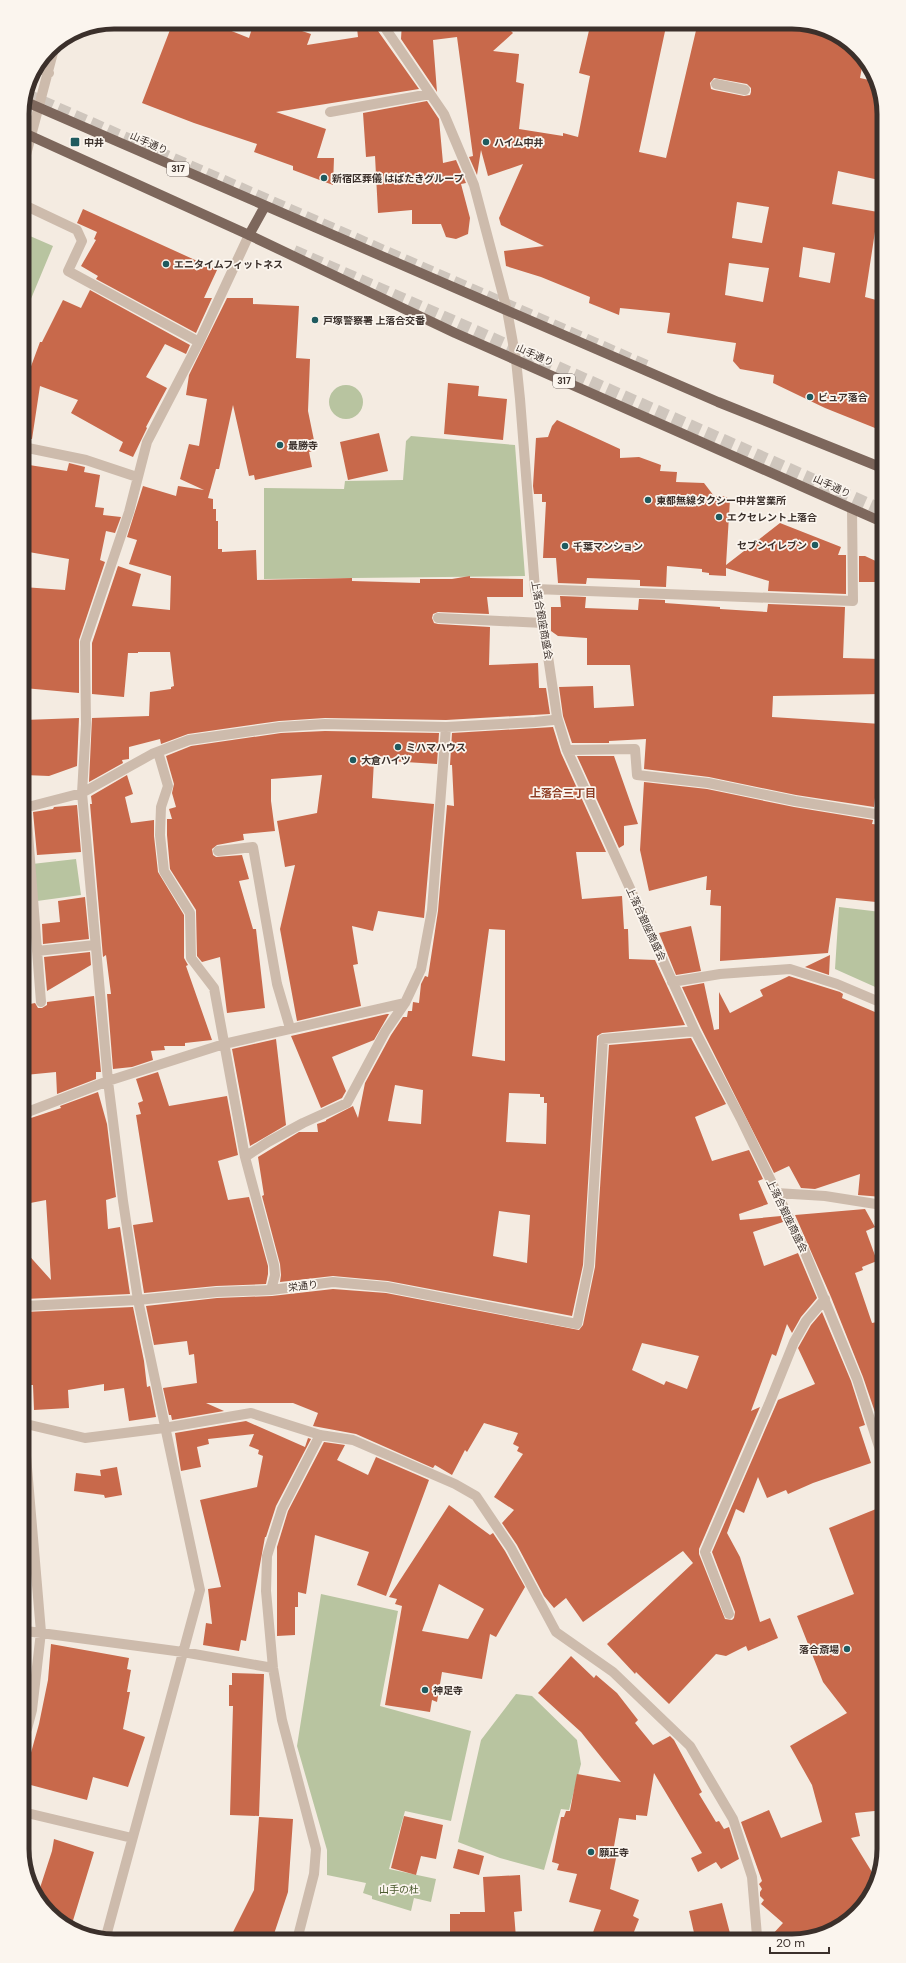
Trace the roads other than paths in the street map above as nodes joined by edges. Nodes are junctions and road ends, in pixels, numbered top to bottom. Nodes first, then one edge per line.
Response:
1 (386, 29) edge
2 (53, 55) edge
3 (42, 70) edge
4 (49, 73) junction
5 (716, 84) dead end
6 (745, 90) dead end
7 (430, 94) junction
8 (30, 104) edge
9 (330, 112) dead end
10 (29, 135) edge
11 (29, 145) edge
12 (265, 206) junction
13 (29, 207) edge
14 (249, 235) junction
15 (507, 310) junction
16 (199, 342) junction
17 (516, 360) junction
18 (29, 448) edge
19 (877, 466) edge
20 (137, 477) junction
21 (852, 509) junction
22 (877, 520) edge
23 (535, 589) junction
24 (438, 618) dead end
25 (543, 623) junction
26 (557, 717) junction
27 (446, 727) junction
28 (567, 750) junction
29 (158, 752) junction
30 (82, 793) junction
31 (29, 807) edge
32 (877, 814) edge
33 (218, 851) dead end
34 (29, 856) edge
35 (95, 945) junction
36 (37, 951) junction
37 (672, 982) junction
38 (877, 1001) edge
39 (41, 1002) dead end
40 (405, 1003) junction
41 (290, 1028) junction
42 (695, 1031) junction
43 (224, 1044) junction
44 (108, 1081) junction
45 (29, 1111) edge
46 (246, 1157) junction
47 (776, 1193) junction
48 (877, 1204) edge
49 (271, 1290) junction
50 (825, 1299) junction
51 (138, 1300) junction
52 (29, 1306) edge
53 (29, 1425) edge
54 (164, 1428) junction
55 (320, 1435) junction
56 (877, 1441) edge
57 (29, 1531) edge
58 (729, 1614) dead end
59 (33, 1632) edge
60 (183, 1652) junction
61 (273, 1668) junction
62 (29, 1720) edge
63 (29, 1813) edge
64 (132, 1838) junction
65 (106, 1934) edge
66 (303, 1934) edge
67 (757, 1934) edge

1 - 7 street, 上落合銀座商盛会
2 - 4 street
3 - 4 street
4 - 11 street
5 - 6 street
7 - 9 street
7 - 15 street, 上落合銀座商盛会
8 - 12 main road, 山手通り / 317
10 - 14 main road, 山手通り / 317
12 - 14 main road
12 - 15 main road, 山手通り / 317
13 - 16 street
14 - 16 street
14 - 17 main road, 山手通り / 317
15 - 17 street, 上落合銀座商盛会
15 - 19 main road, 山手通り / 317
16 - 20 street
17 - 21 main road, 山手通り / 317
17 - 23 street, 上落合銀座商盛会
18 - 20 street
20 - 30 street
21 - 22 main road, 山手通り / 317
21 - 23 street
23 - 25 street, 上落合銀座商盛会
24 - 25 street
25 - 26 street, 上落合銀座商盛会
26 - 27 street
26 - 28 street, 上落合銀座商盛会
27 - 29 street
27 - 40 street
28 - 32 street
28 - 37 street, 上落合銀座商盛会
29 - 30 street
29 - 43 street
30 - 31 street
30 - 35 street
33 - 41 street
34 - 36 street
35 - 36 street
35 - 44 street
36 - 39 street
37 - 38 street
37 - 42 street, 上落合銀座商盛会
40 - 41 street
40 - 46 street
41 - 43 street
42 - 47 street, 上落合銀座商盛会
42 - 49 street, 栄通り
43 - 44 street
43 - 46 street
44 - 45 street
44 - 51 street
46 - 49 street
47 - 48 street
47 - 50 street, 上落合銀座商盛会
49 - 51 street, 栄通り
50 - 56 street, 上落合銀座商盛会
50 - 58 street
51 - 52 street, 栄通り
51 - 54 street
53 - 54 street
54 - 55 street
54 - 60 street
55 - 61 street
55 - 67 street
57 - 59 street
59 - 60 street
59 - 62 street
60 - 61 street
60 - 64 street
61 - 66 street
63 - 64 street
64 - 65 street

